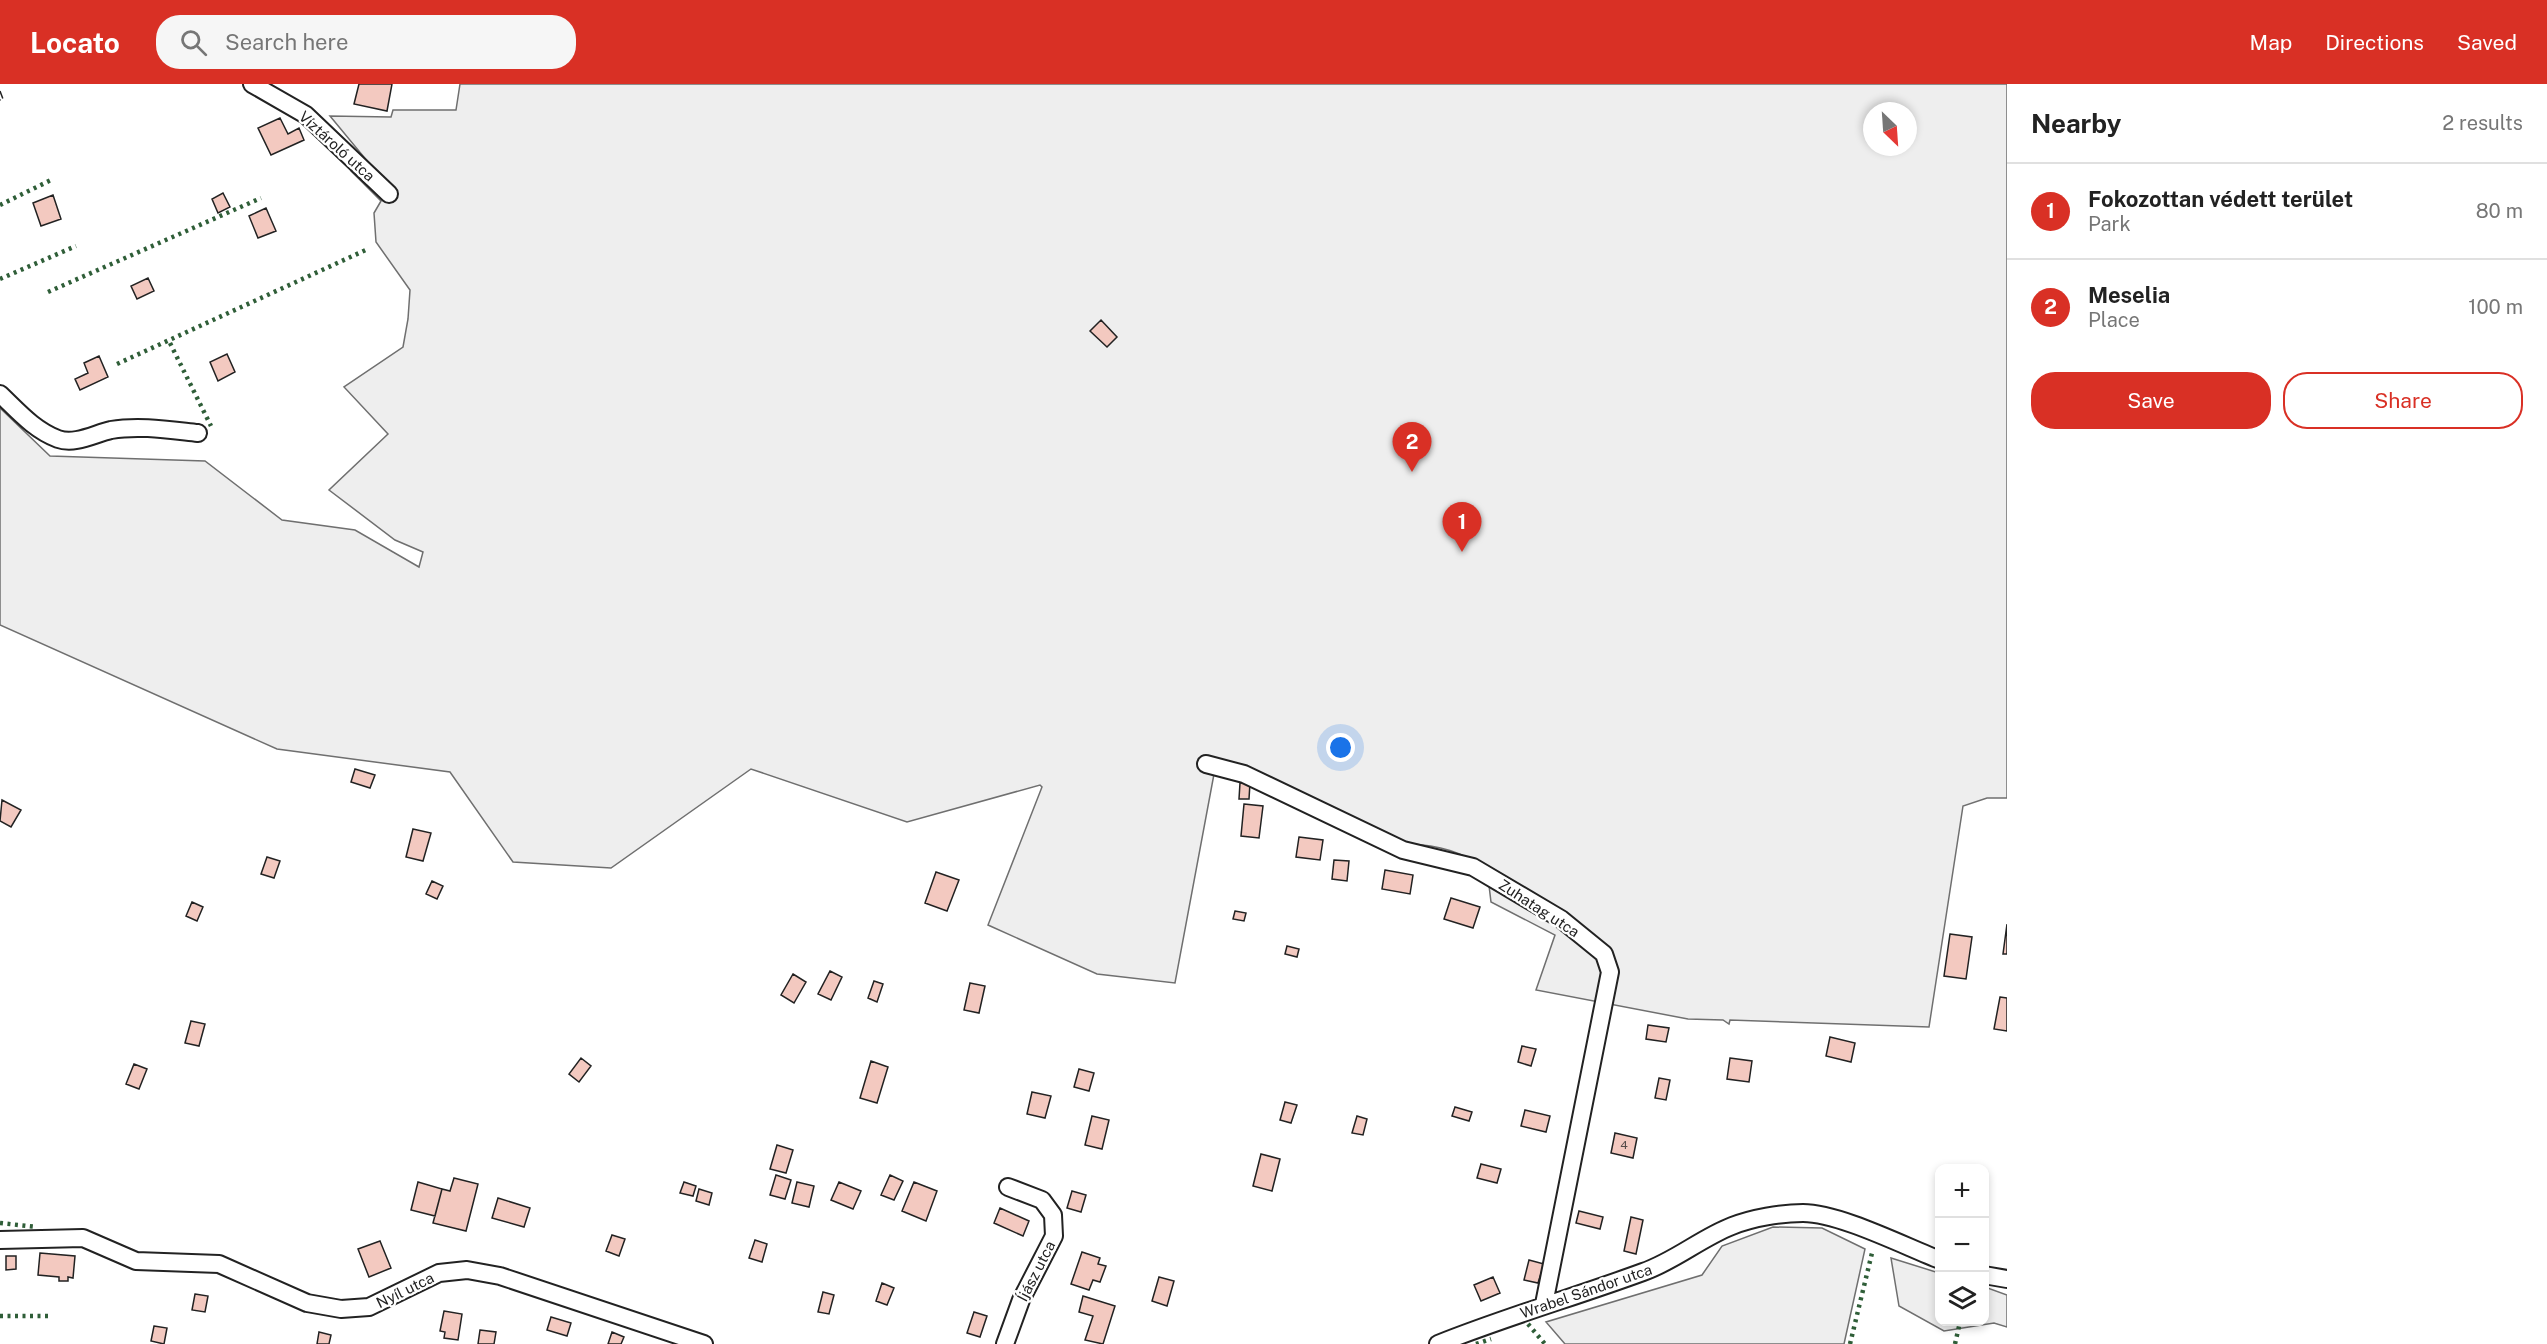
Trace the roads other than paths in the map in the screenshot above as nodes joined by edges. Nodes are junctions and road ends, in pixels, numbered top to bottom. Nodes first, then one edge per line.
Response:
1 (252, 84) edge
2 (389, 194) dead end
3 (0, 394) edge
4 (198, 433) dead end
5 (1206, 764) dead end
6 (1008, 1187) dead end
7 (0, 1240) edge
8 (1935, 1258) edge
9 (1989, 1276) edge
10 (2007, 1279) edge
11 (1544, 1304) junction
12 (704, 1344) edge
13 (1005, 1344) edge
14 (1438, 1344) edge

1 - 2 street, Víztároló utca
3 - 4 street
5 - 11 street, Zuhatag utca
6 - 13 street, Íjász utca
7 - 12 street, Nyíl utca
8 - 11 street, Wrabel Sándor utca
9 - 10 street
11 - 14 street, Wrabel Sándor utca

